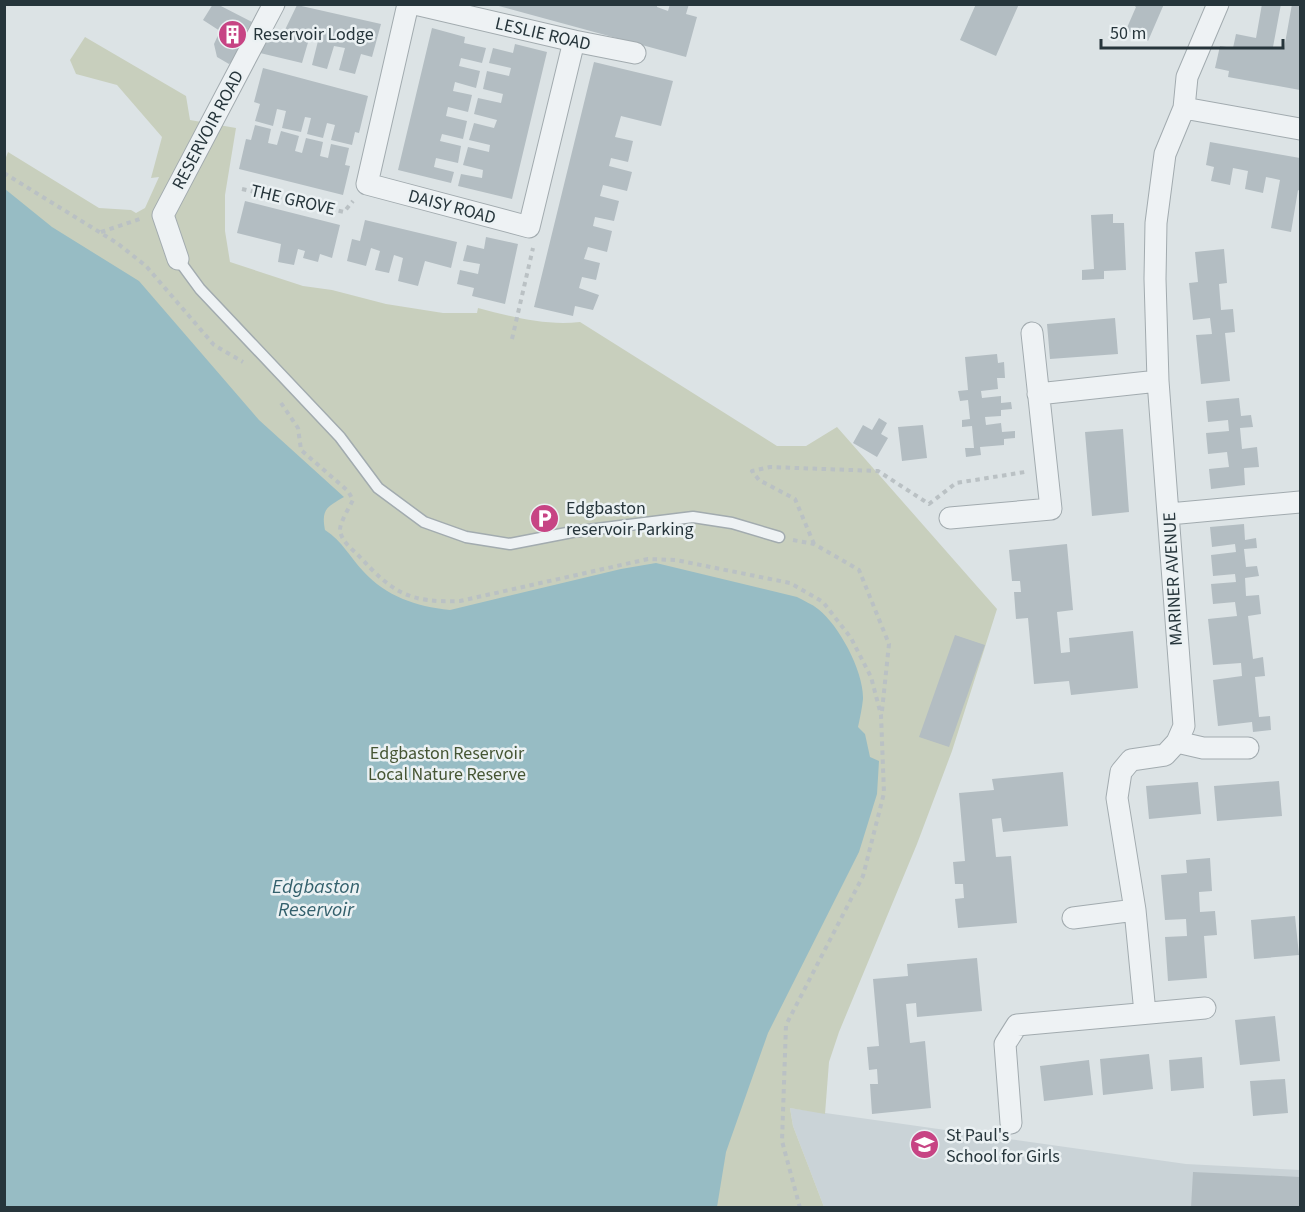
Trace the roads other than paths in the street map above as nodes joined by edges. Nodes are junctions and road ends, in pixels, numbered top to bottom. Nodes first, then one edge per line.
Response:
1 (274, 4) edge
2 (408, 4) edge
3 (416, 4) edge
4 (1218, 4) edge
5 (574, 41) junction
6 (635, 53) dead end
7 (1184, 108) junction
8 (1300, 129) edge
9 (178, 259) joint
10 (1032, 333) dead end
11 (1158, 381) junction
12 (1038, 393) junction
13 (1300, 502) edge
14 (1170, 514) junction
15 (950, 518) dead end
16 (779, 537) road end
17 (1177, 742) junction
18 (1248, 748) dead end
19 (1135, 910) junction
20 (1073, 918) dead end
21 (1205, 1008) dead end
22 (1145, 1014) junction
23 (1011, 1123) dead end

1 - 9 street, RESERVOIR ROAD
2 - 5 street, DAISY ROAD
3 - 5 street, LESLIE ROAD
4 - 7 street, MARINER AVENUE
5 - 6 street, LESLIE ROAD
7 - 8 street
7 - 11 street, MARINER AVENUE
9 - 16 lane
10 - 12 street
11 - 12 street
11 - 14 street, MARINER AVENUE
12 - 15 street
13 - 14 street
14 - 17 street, MARINER AVENUE
17 - 18 street
17 - 19 street
19 - 20 street
19 - 22 street
21 - 22 street
22 - 23 street

